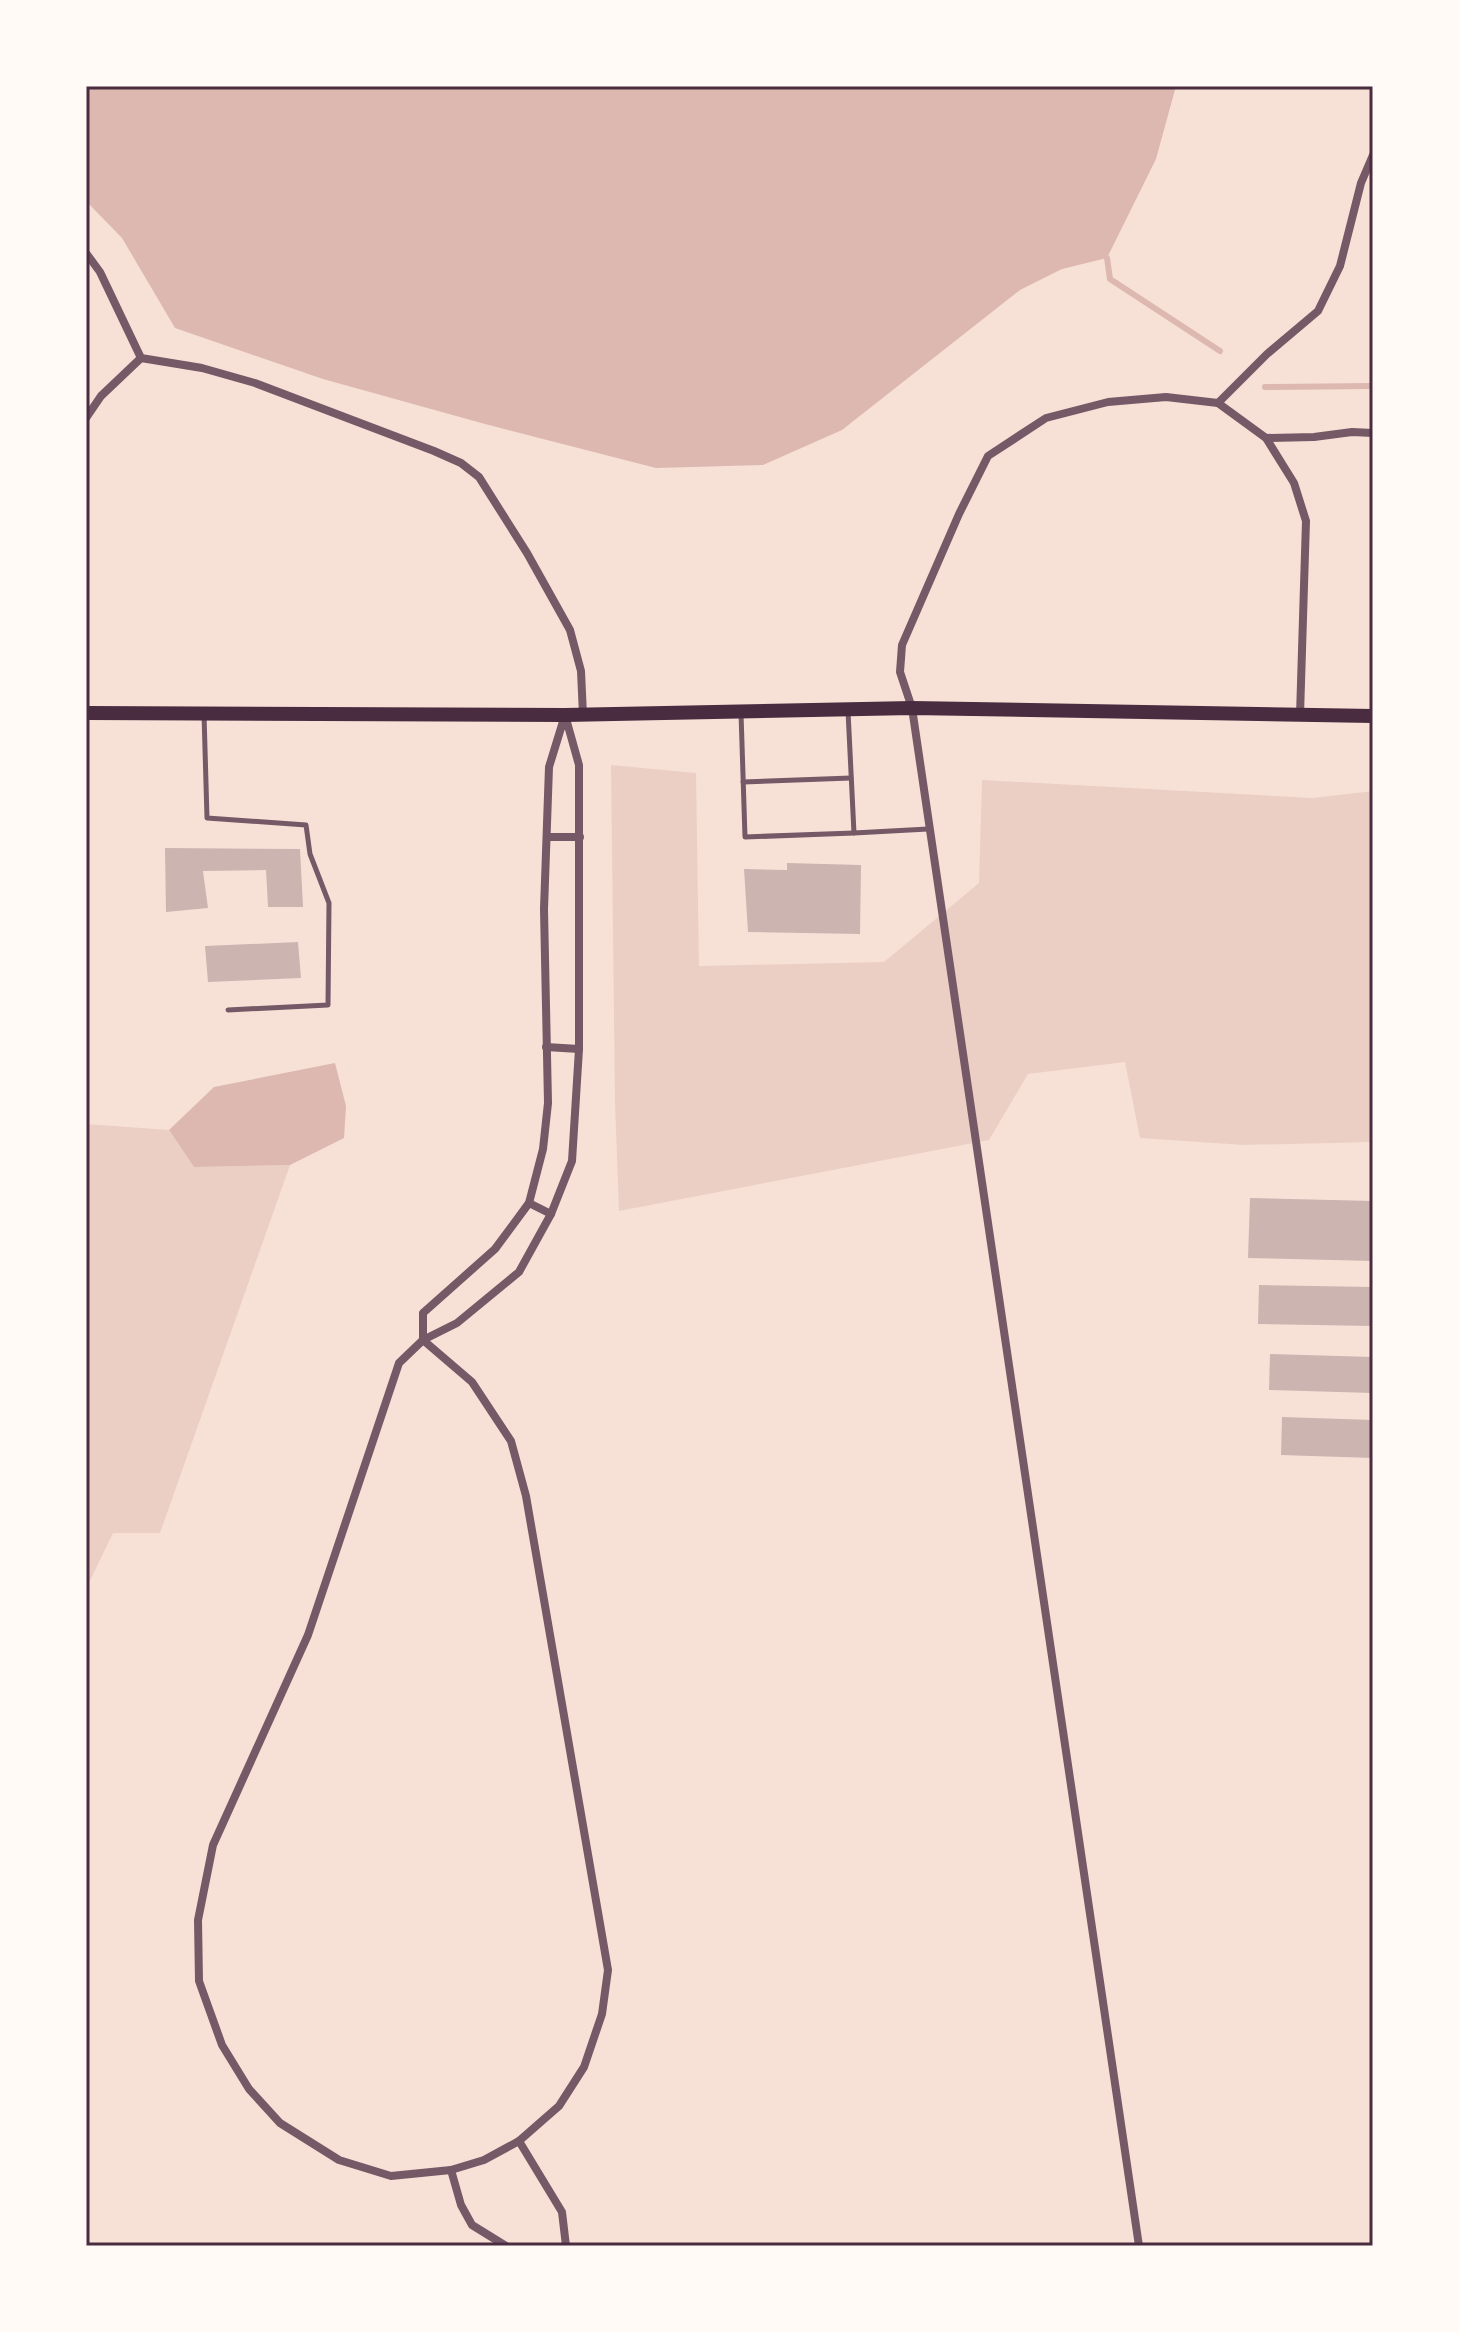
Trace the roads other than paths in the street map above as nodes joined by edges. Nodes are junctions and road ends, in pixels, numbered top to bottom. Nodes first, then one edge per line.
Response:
1 (1373, 155) edge
2 (86, 253) edge
3 (141, 358) junction
4 (1218, 403) junction
5 (86, 418) edge
6 (1373, 433) edge
7 (1266, 438) junction
8 (912, 708) junction
9 (848, 710) junction
10 (741, 712) junction
11 (86, 713) edge
12 (204, 713) junction
13 (565, 715) junction
14 (583, 715) junction
15 (1300, 716) junction
16 (1373, 716) edge
17 (851, 778) junction
18 (743, 782) junction
19 (928, 829) junction
20 (854, 833) junction
21 (547, 837) junction
22 (580, 837) junction
23 (228, 1010) dead end
24 (546, 1047) junction
25 (579, 1049) junction
26 (529, 1203) junction
27 (551, 1214) junction
28 (423, 1340) junction
29 (519, 2141) junction
30 (451, 2170) junction
31 (506, 2246) edge
32 (566, 2246) edge
33 (1139, 2246) edge

1 - 4 street
2 - 3 street
3 - 5 street
3 - 14 street
4 - 7 street
4 - 8 street
6 - 7 street
7 - 15 street
8 - 9 main road
8 - 15 main road
8 - 19 street
9 - 10 main road
9 - 17 lane
10 - 14 main road
10 - 18 lane
11 - 12 main road
12 - 13 main road
12 - 23 lane
13 - 14 main road
13 - 21 street
13 - 22 street
15 - 16 main road
17 - 18 lane
17 - 20 lane
18 - 20 lane
19 - 20 lane
19 - 33 street
21 - 22 street
21 - 24 street
22 - 25 street
24 - 25 street
24 - 26 street
25 - 27 street
26 - 27 street
26 - 28 street
27 - 28 street
28 - 29 street
28 - 30 street
29 - 30 street
29 - 32 street
30 - 31 street

